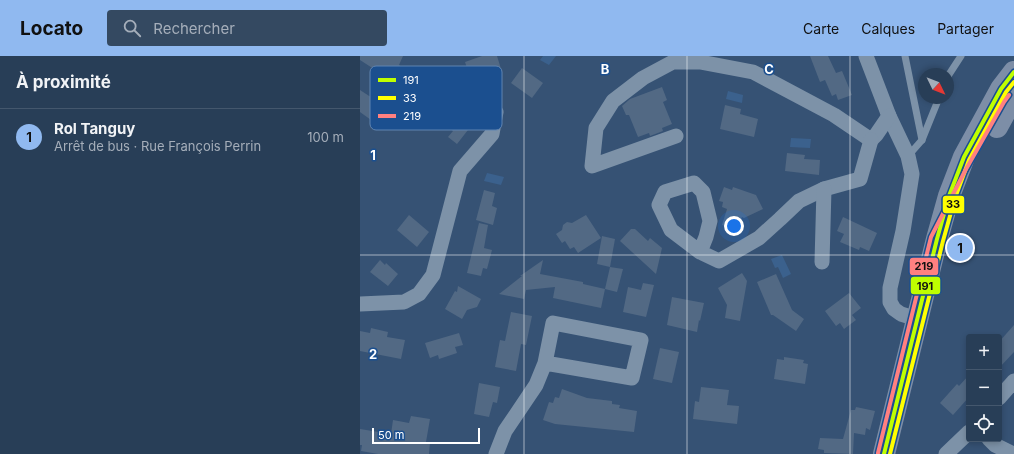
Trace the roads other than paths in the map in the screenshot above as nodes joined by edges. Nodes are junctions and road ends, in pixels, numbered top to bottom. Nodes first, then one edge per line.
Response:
1 (866, 56) edge
2 (905, 56) edge
3 (961, 56) edge
4 (953, 68) edge
5 (1014, 72) edge
6 (1014, 98) edge
7 (937, 104) edge
8 (890, 116) junction
9 (493, 130) edge
10 (676, 136) dead end
11 (871, 140) junction
12 (922, 140) junction
13 (908, 156) junction
14 (824, 189) junction
15 (937, 239) junction
16 (700, 252) dead end
17 (822, 262) dead end
18 (360, 304) edge
19 (917, 319) junction
20 (545, 363) junction
21 (1014, 381) edge
22 (1005, 395) edge
23 (966, 435) edge
24 (992, 442) edge
25 (496, 454) edge
26 (884, 454) edge
27 (947, 454) edge
28 (1013, 454) edge

1 - 8 street
2 - 12 lane
3 - 4 lane
5 - 15 main road
6 - 15 main road
7 - 12 lane
8 - 11 street
8 - 13 street
9 - 18 street
10 - 11 street
11 - 14 street
12 - 13 lane
13 - 19 street
14 - 16 street
14 - 17 street
15 - 19 main road
19 - 26 main road
20 - 20 street
20 - 25 street
21 - 22 street
23 - 27 street
24 - 28 street

